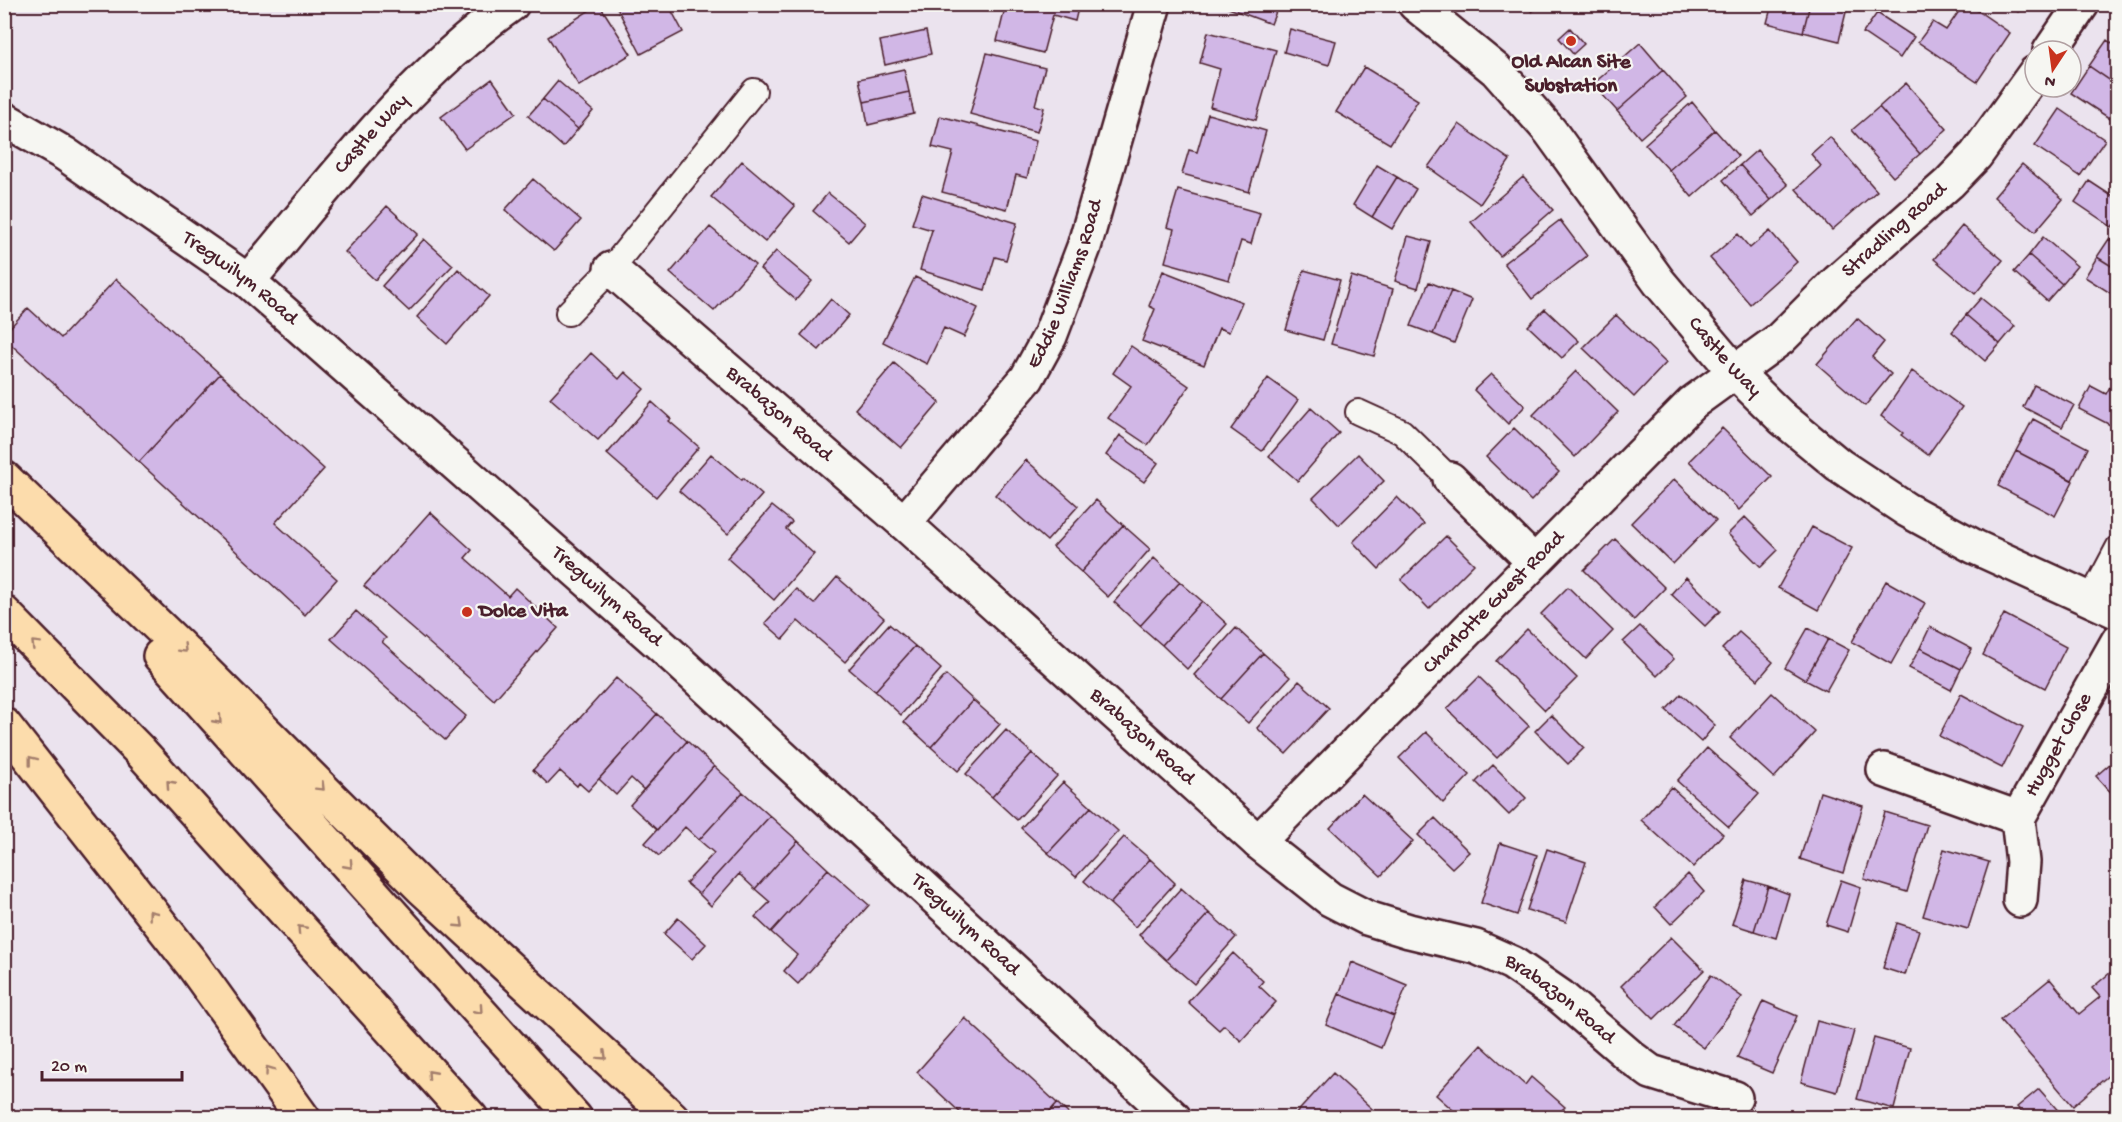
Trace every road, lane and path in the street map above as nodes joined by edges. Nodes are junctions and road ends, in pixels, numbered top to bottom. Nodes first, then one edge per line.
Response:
1 (512, 4) edge
2 (1154, 4) edge
3 (1415, 4) edge
4 (2082, 4) edge
5 (2058, 39) edge
6 (2023, 90) edge
7 (754, 91) dead end
8 (4, 118) edge
9 (611, 269) junction
10 (248, 281) junction
11 (568, 313) dead end
12 (1735, 372) junction
13 (1358, 412) dead end
14 (4, 478) edge
15 (1450, 479) joint
16 (4, 495) edge
17 (904, 523) junction
18 (2118, 548) edge
19 (1534, 562) junction
20 (2104, 605) edge
21 (4, 613) edge
22 (2118, 641) edge
23 (4, 725) edge
24 (1884, 770) dead end
25 (2018, 818) junction
26 (1258, 842) junction
27 (2020, 900) dead end
28 (1735, 1098) dead end
29 (303, 1118) edge
30 (471, 1118) edge
31 (574, 1118) edge
32 (672, 1118) edge
33 (1174, 1118) edge

1 - 10 street, Castle Way
2 - 17 street, Eddie Williams Road
3 - 12 street, Castle Way
4 - 5 street
6 - 12 street, Stradling Road
7 - 9 lane
8 - 10 street, Tregwilym Road
9 - 11 lane
9 - 17 street, Brabazon Road
10 - 33 street, Tregwilym Road
12 - 19 street, Charlotte Guest Road
12 - 20 street, Castle Way
13 - 15 lane
14 -> 32 main road
15 - 19 street
16 -> 31 main road
17 - 26 street, Brabazon Road
18 - 20 lane
19 - 26 street, Charlotte Guest Road
30 -> 21 main road
22 - 25 street, Hugget Close
29 -> 23 main road
24 - 25 street, Hugget Close
25 - 27 street, Hugget Close
26 - 28 street, Brabazon Road

